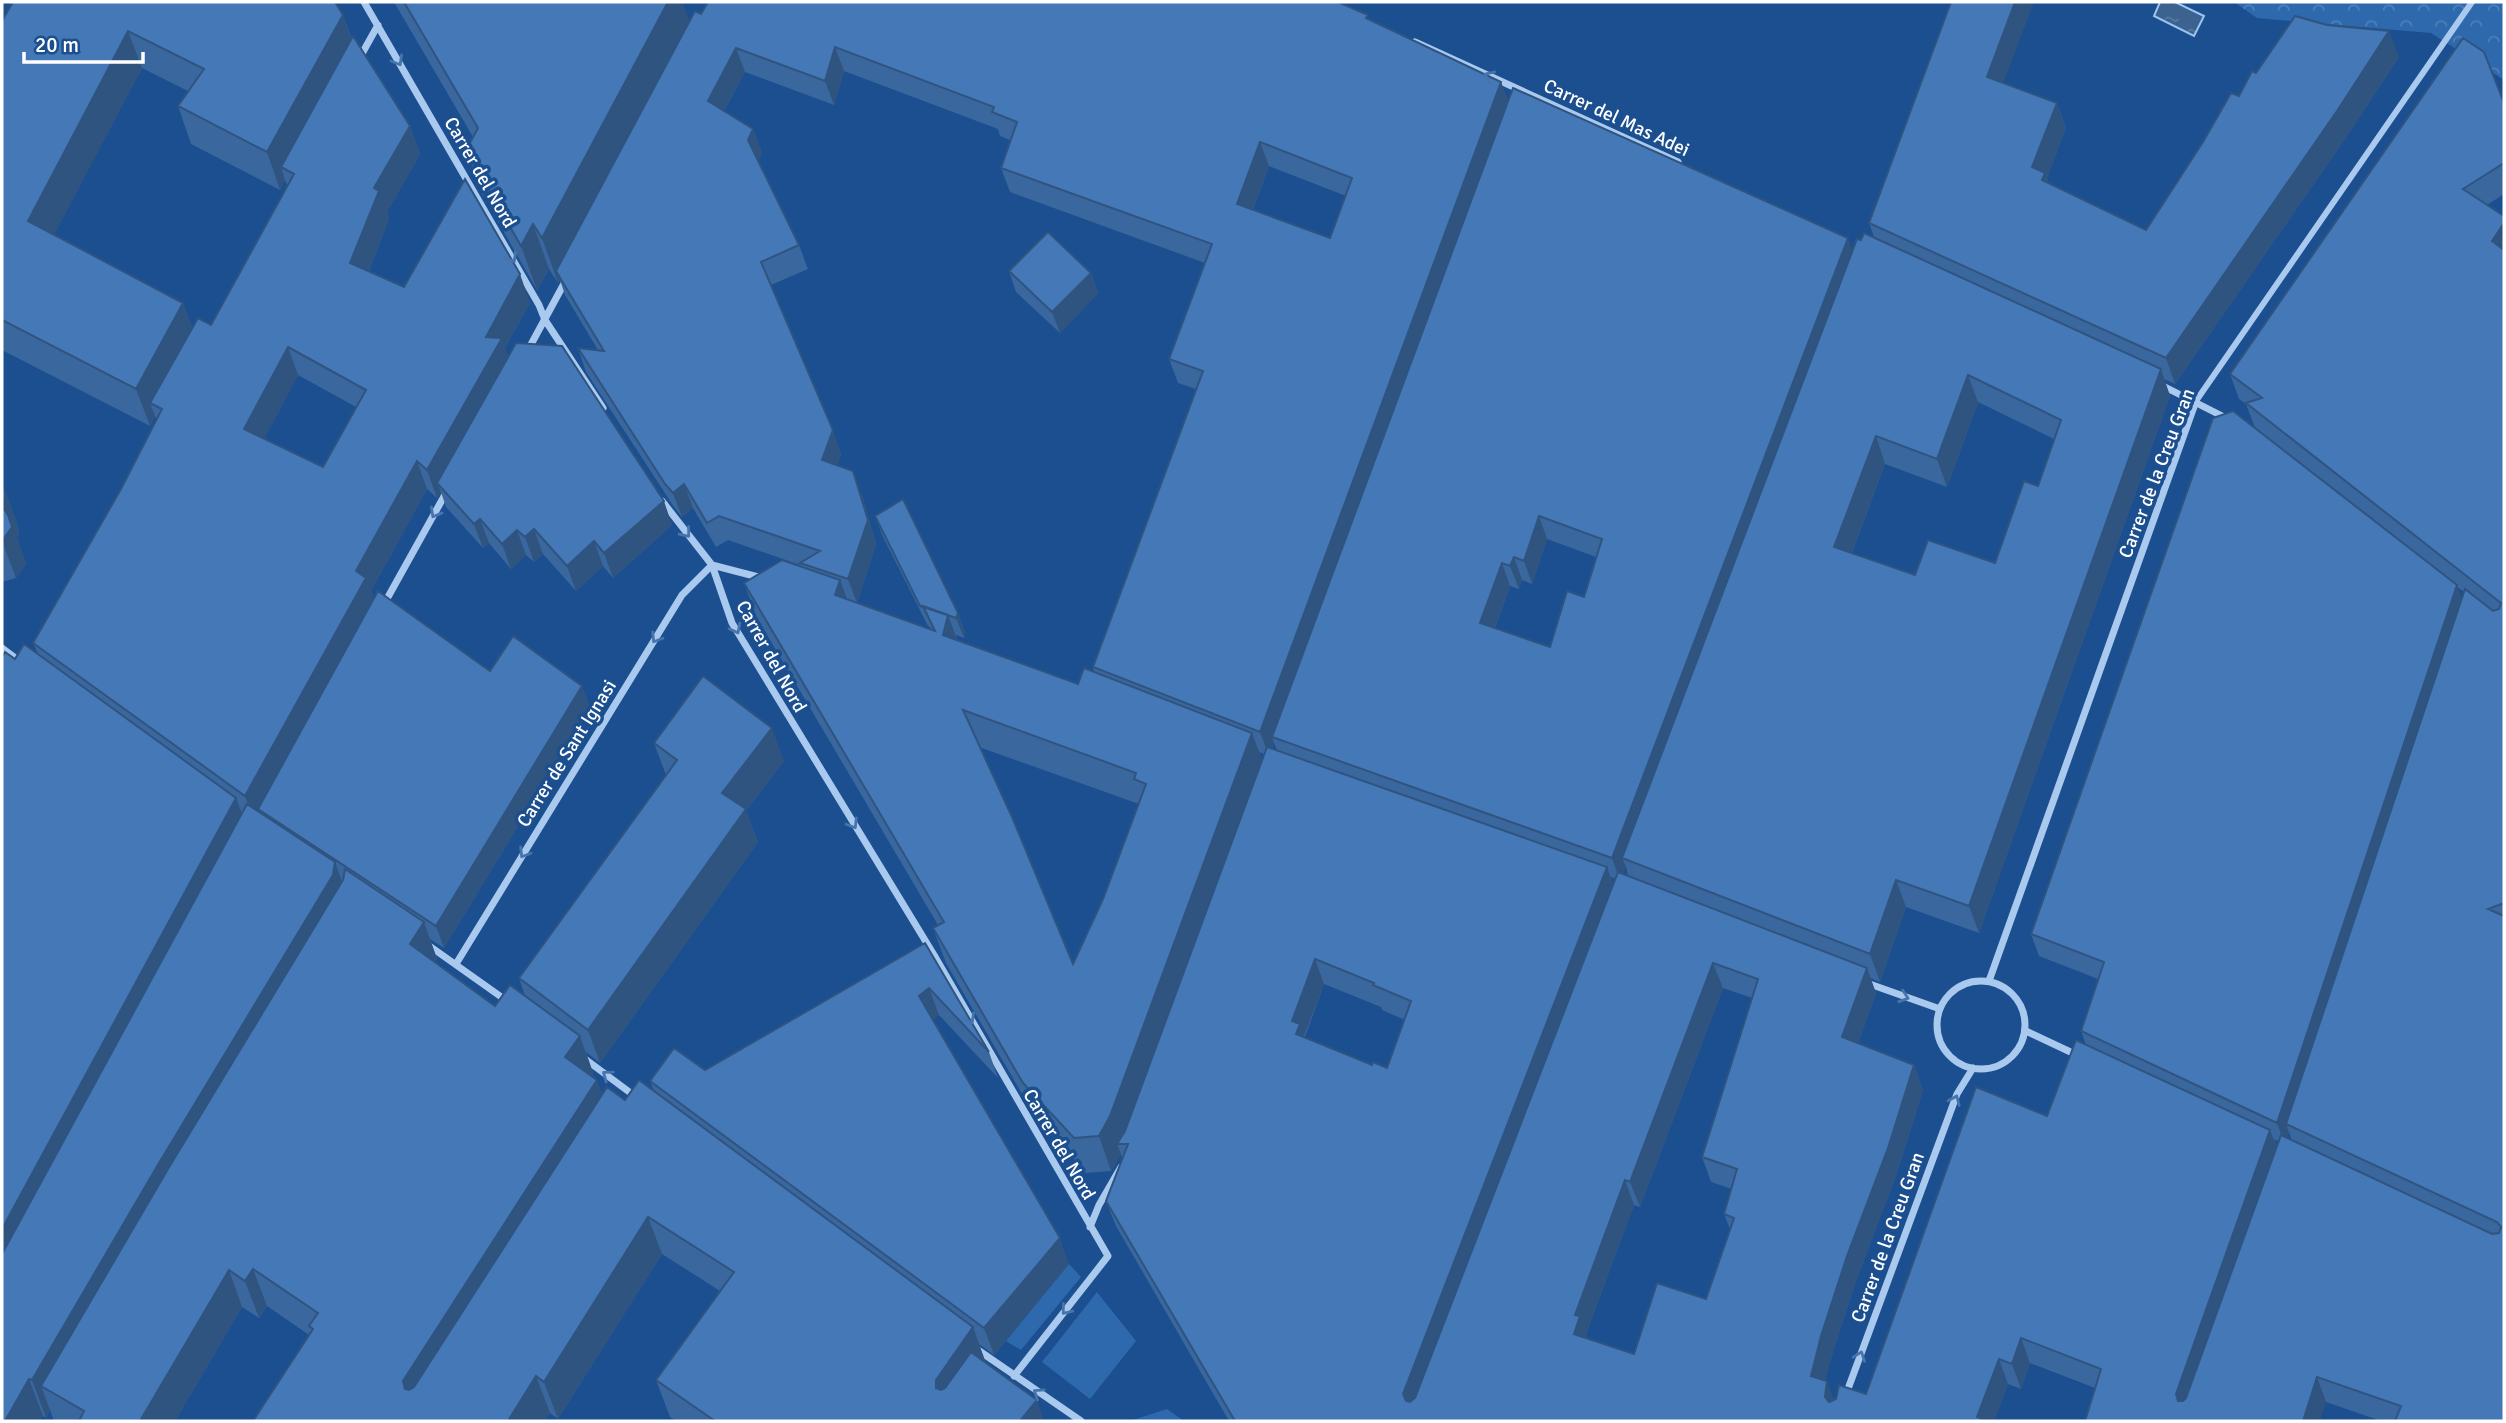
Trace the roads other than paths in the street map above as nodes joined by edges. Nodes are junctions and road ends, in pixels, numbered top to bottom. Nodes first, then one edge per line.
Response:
1 (364, 2) edge
2 (2472, 2) edge
3 (378, 25) junction
4 (1401, 35) edge
5 (358, 61) edge
6 (1522, 90) junction
7 (1517, 103) edge
8 (1681, 163) edge
9 (571, 271) edge
10 (545, 320) junction
11 (524, 356) edge
12 (2147, 379) edge
13 (2196, 401) junction
14 (604, 411) edge
15 (2244, 428) edge
16 (449, 487) edge
17 (654, 489) edge
18 (712, 565) junction
19 (775, 583) edge
20 (376, 620) edge
21 (2, 648) edge
22 (30, 655) edge
23 (422, 941) edge
24 (456, 964) junction
25 (1862, 981) edge
26 (1989, 981) junction
27 (1940, 1009) junction
28 (519, 1010) edge
29 (2026, 1031) junction
30 (572, 1049) edge
31 (2091, 1062) edge
32 (1973, 1068) junction
33 (635, 1095) junction
34 (645, 1103) edge
35 (628, 1104) edge
36 (1128, 1154) edge
37 (1090, 1227) junction
38 (962, 1338) edge
39 (1014, 1376) junction
40 (1843, 1402) edge
41 (1081, 1421) edge

1 - 3 street, Carrer del Nord
2 - 13 street, Carrer de la Creu Gran
3 - 5 street
3 -> 10 street, Carrer del Nord
6 -> 4 street, Carrer del Mas Adei
6 - 7 street
6 - 8 street, Carrer del Mas Adei
9 - 10 street
10 - 11 street
10 - 14 street, Carrer del Nord
12 - 13 street
13 - 15 street
13 - 26 street, Carrer de la Creu Gran
16 -> 20 street
17 -> 18 street, Carrer del Nord
18 - 19 street
18 -> 24 street, Carrer de Sant Ignasi
18 -> 37 street, Carrer del Nord
21 - 22 street
23 - 24 street
24 - 28 street
25 -> 27 street
26 - 27 street
26 - 29 street
27 - 32 street
29 - 31 street
29 - 32 street
33 -> 30 street
40 -> 32 street, Carrer de la Creu Gran
33 - 34 street
33 - 35 street
36 - 37 street
37 -> 39 street, Carrer del Nord
38 - 39 street
41 -> 39 street

